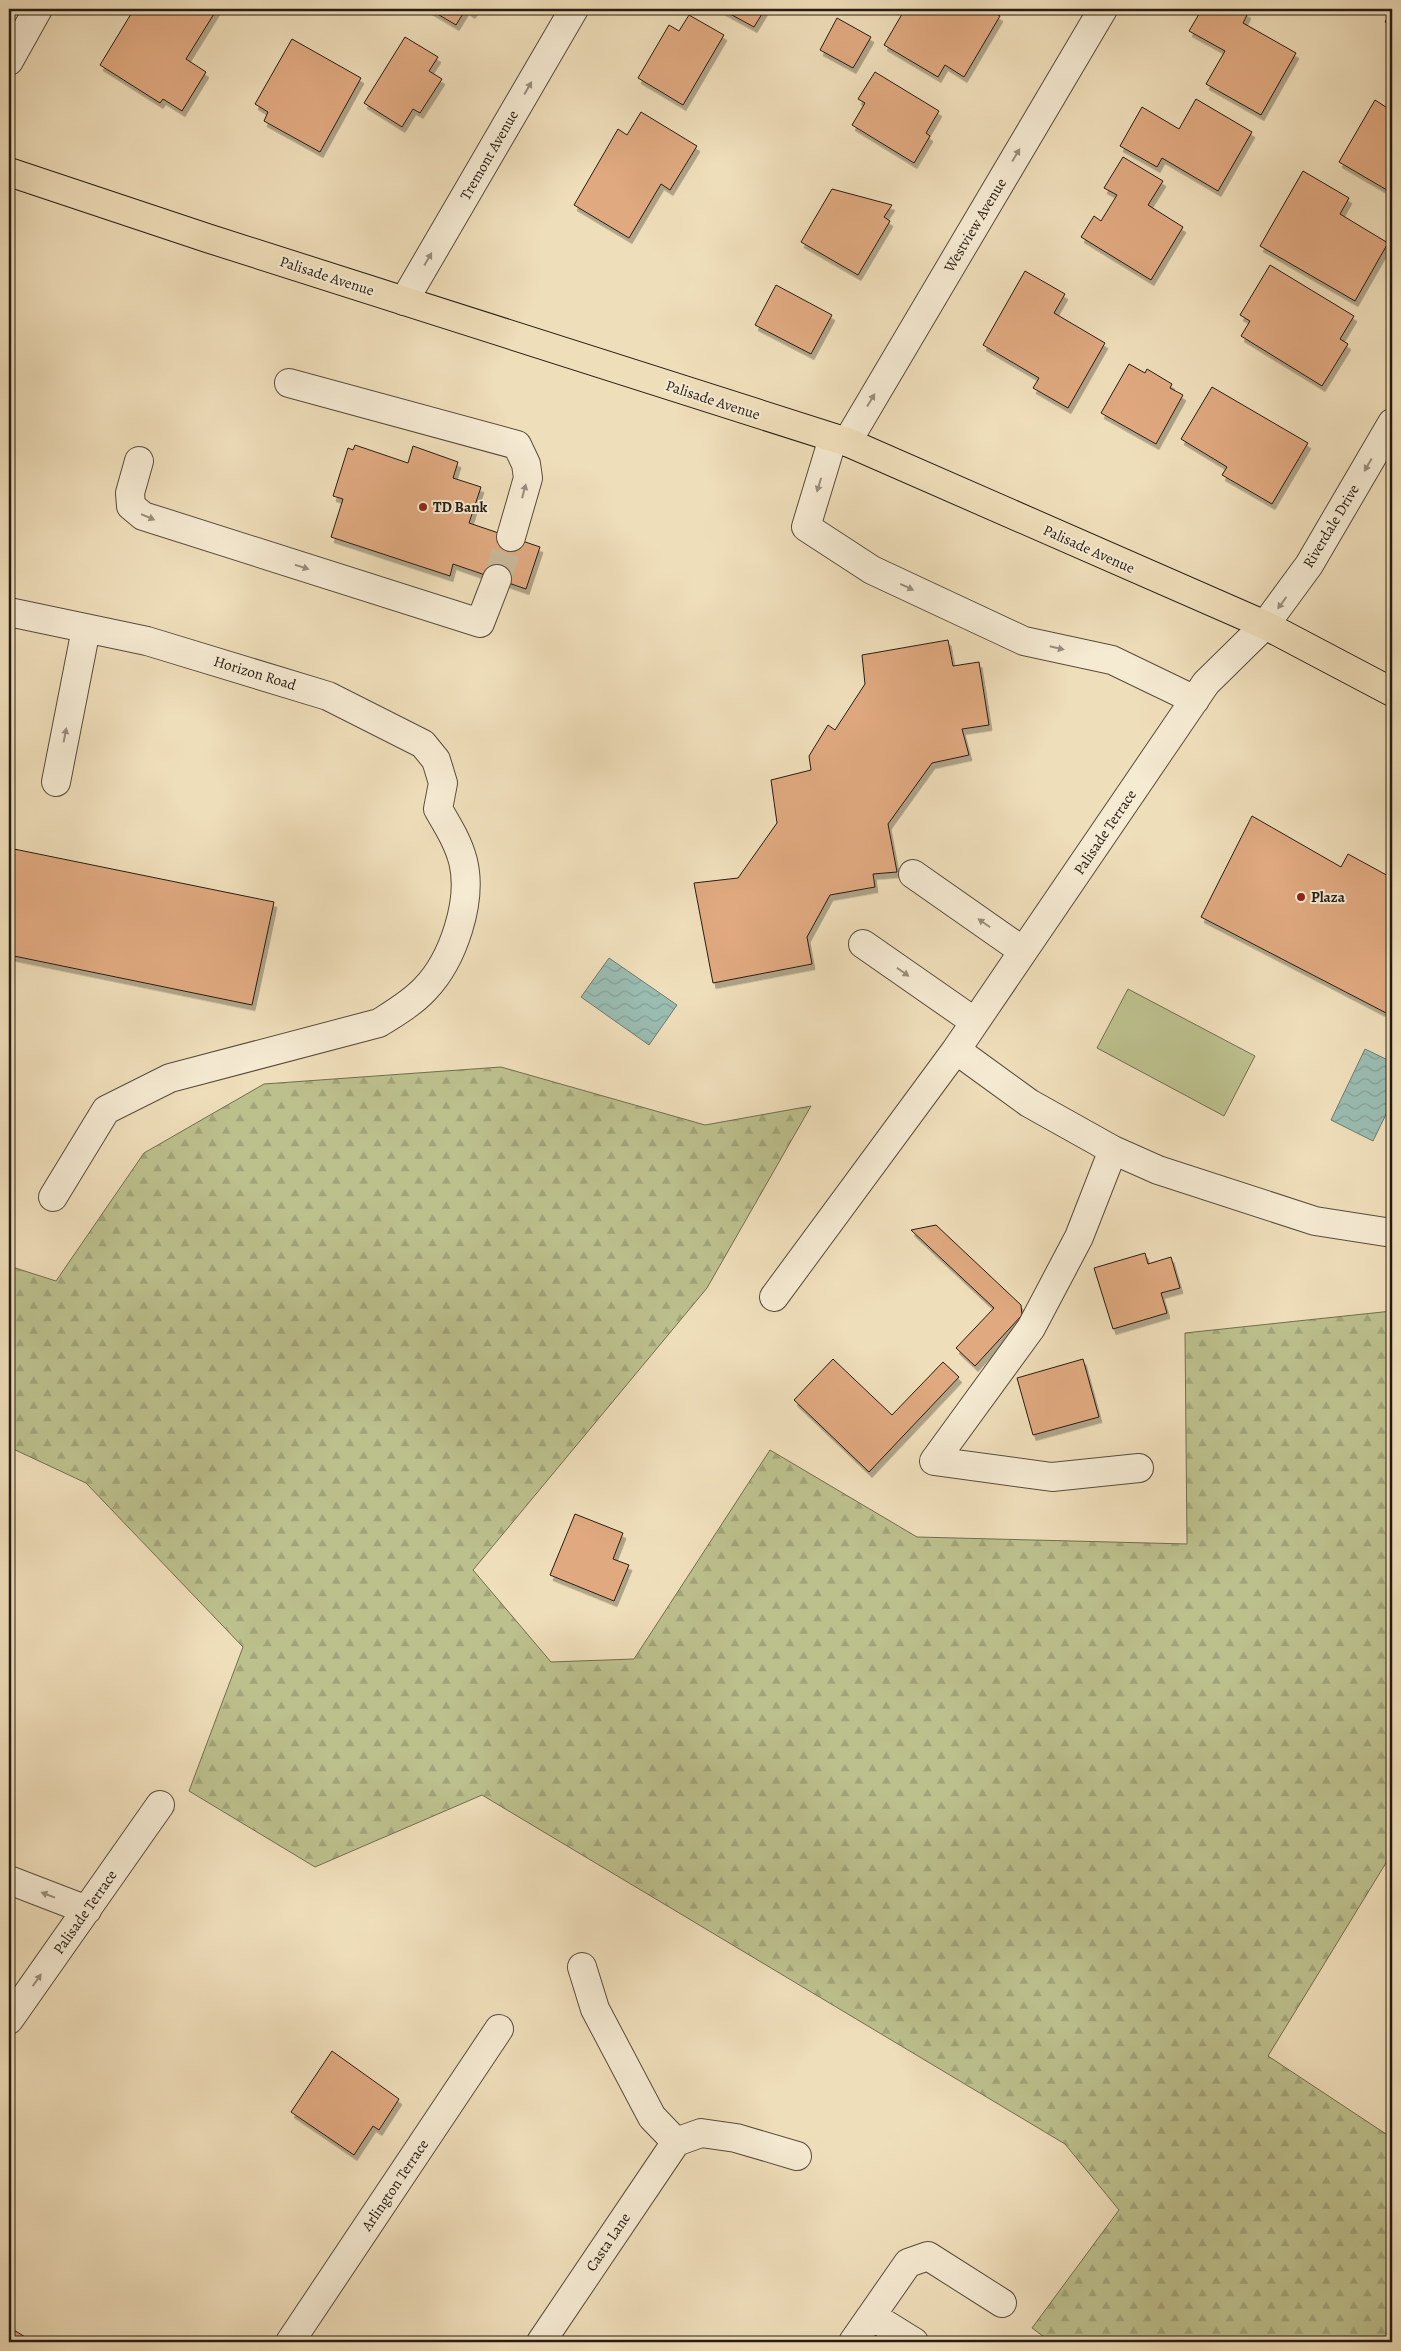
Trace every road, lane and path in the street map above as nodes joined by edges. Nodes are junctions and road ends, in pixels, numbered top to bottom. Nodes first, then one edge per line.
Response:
1 (38, 9) edge
2 (574, 9) edge
3 (1103, 9) edge
4 (9, 61) edge
5 (9, 172) edge
6 (404, 301) junction
7 (289, 383) dead end
8 (1392, 423) edge
9 (840, 440) junction
10 (139, 461) dead end
11 (511, 537) tunnel mouth
12 (498, 579) tunnel mouth
13 (9, 612) edge
14 (1265, 625) junction
15 (86, 629) junction
16 (1392, 692) edge
17 (1195, 700) junction
18 (56, 782) dead end
19 (913, 874) dead end
20 (863, 944) dead end
21 (1024, 951) junction
22 (975, 1022) junction
23 (956, 1050) junction
24 (1113, 1150) junction
25 (53, 1197) dead end
26 (1392, 1233) edge
27 (774, 1297) dead end
28 (1139, 1468) dead end
29 (160, 1805) dead end
30 (9, 1880) edge
31 (87, 1910) junction
32 (582, 1967) dead end
33 (9, 2020) edge
34 (499, 2029) dead end
35 (676, 2142) junction
36 (797, 2156) dead end
37 (1002, 2303) dead end
38 (872, 2316) junction
39 (290, 2342) edge
40 (541, 2342) edge
41 (853, 2342) edge
42 (914, 2342) edge

1 - 4 street
6 -> 2 street, Tremont Avenue
9 -> 3 street, Westview Avenue
5 - 6 main road, Palisade Avenue
6 - 9 main road, Palisade Avenue
11 -> 7 street
8 -> 14 street, Riverdale Drive
9 - 14 main road, Palisade Avenue
9 -> 17 street, Westview Avenue
10 -> 12 street
13 - 15 street, Horizon Road
14 - 16 main road, Palisade Avenue
14 - 17 street, Palisade Terrace
18 -> 15 street
15 - 25 street, Horizon Road
17 - 21 street, Palisade Terrace
21 -> 19 street
20 -> 22 street
21 - 22 street, Palisade Terrace
22 - 23 street, Palisade Terrace
23 - 24 street
23 - 27 street, Palisade Terrace
24 - 26 street
24 - 28 street
29 - 31 street, Palisade Terrace
31 -> 30 street
33 -> 31 street, Palisade Terrace
32 - 35 street
34 - 39 street, Arlington Terrace
35 - 36 street
35 - 40 street, Casta Lane
37 - 38 street
38 - 41 street
38 - 42 street

